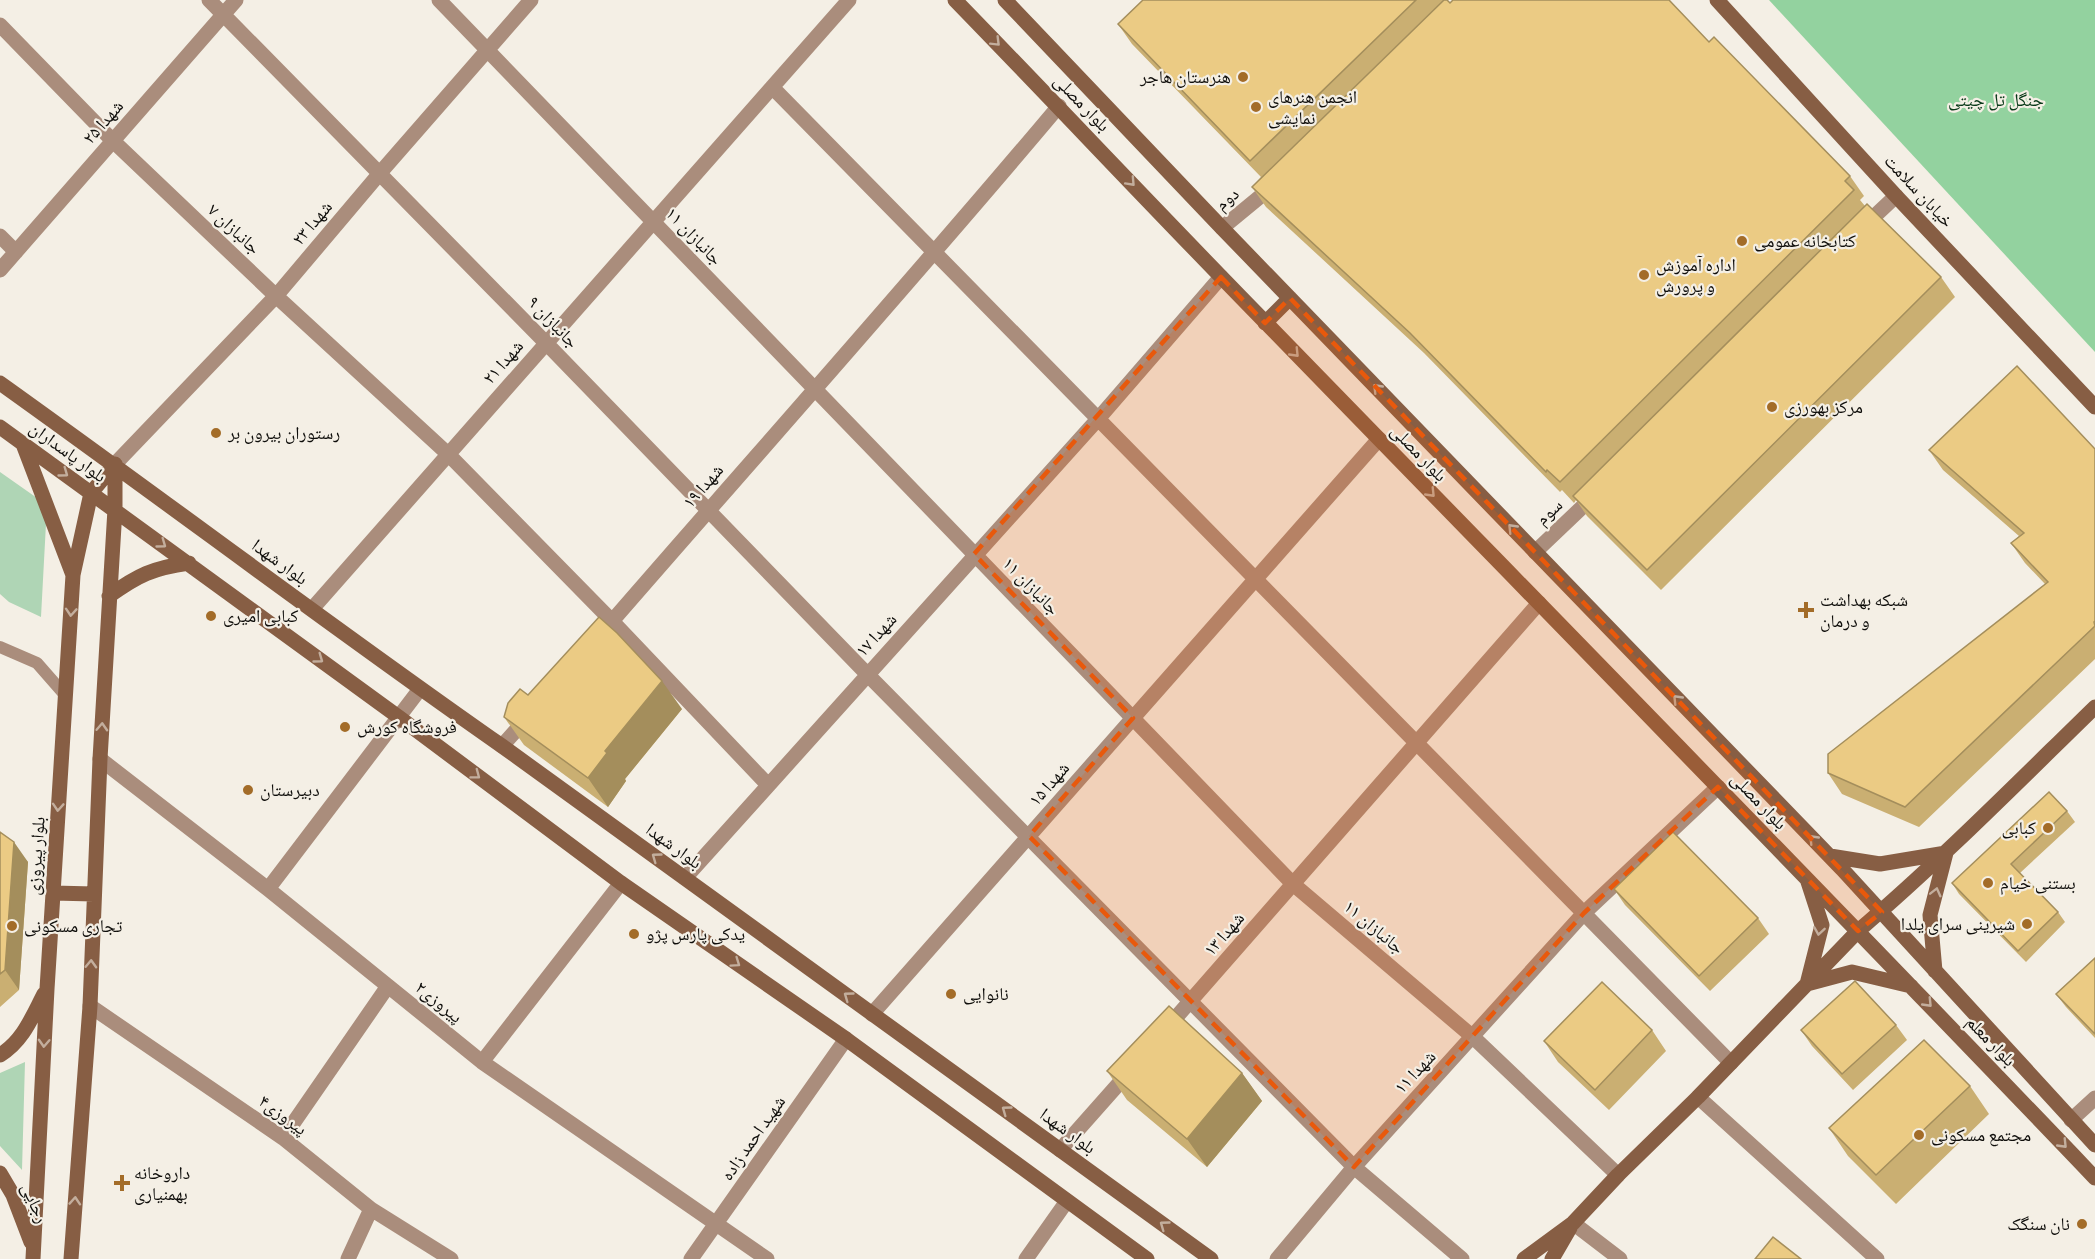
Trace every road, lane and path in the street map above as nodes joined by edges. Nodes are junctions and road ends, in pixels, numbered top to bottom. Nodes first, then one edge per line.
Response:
1 (209, 0) edge
2 (236, 0) edge
3 (439, 0) edge
4 (531, 0) edge
5 (849, 0) edge
6 (954, 0) edge
7 (1005, 0) edge
8 (1717, 0) edge
9 (223, 15) junction
10 (0, 25) edge
11 (487, 50) junction
12 (772, 87) junction
13 (1059, 106) junction
14 (112, 141) junction
15 (380, 173) junction
16 (1286, 173) edge
17 (1896, 196) junction
18 (653, 222) junction
19 (1222, 228) junction
20 (1855, 236) edge
21 (0, 237) edge
22 (16, 252) junction
23 (935, 253) junction
24 (0, 270) edge
25 (1221, 277) junction
26 (276, 296) junction
27 (1290, 298) junction
28 (1265, 323) junction
29 (546, 343) junction
30 (0, 383) edge
31 (814, 388) junction
32 (2095, 407) edge
33 (1098, 418) junction
34 (0, 427) edge
35 (1379, 439) junction
36 (23, 444) junction
37 (448, 454) junction
38 (115, 464) junction
39 (1604, 487) edge
40 (91, 493) junction
41 (115, 509) junction
42 (708, 510) junction
43 (1535, 552) junction
44 (974, 554) junction
45 (189, 563) junction
46 (73, 575) junction
47 (1257, 580) junction
48 (109, 596) junction
49 (1539, 603) junction
50 (312, 609) junction
51 (612, 621) junction
52 (597, 637) edge
53 (0, 647) edge
54 (867, 674) junction
55 (420, 689) junction
56 (65, 694) junction
57 (539, 704) edge
58 (2095, 707) edge
59 (400, 718) junction
60 (1133, 718) junction
61 (1417, 744) junction
62 (502, 747) junction
63 (100, 759) junction
64 (768, 785) junction
65 (1718, 787) junction
66 (1029, 836) junction
67 (1946, 853) junction
68 (1830, 856) junction
69 (685, 878) junction
70 (1808, 879) junction
71 (621, 883) junction
72 (1293, 884) junction
73 (268, 889) junction
74 (53, 893) junction
75 (94, 894) junction
76 (1882, 912) junction
77 (1584, 913) junction
78 (1858, 931) junction
79 (1935, 971) junction
80 (1807, 984) junction
81 (388, 986) junction
82 (1911, 986) junction
83 (47, 989) junction
84 (1191, 1001) junction
85 (90, 1006) junction
86 (872, 1014) junction
87 (1473, 1037) junction
88 (846, 1039) junction
89 (1152, 1045) edge
90 (0, 1054) edge
91 (482, 1062) junction
92 (1137, 1062) edge
93 (1731, 1063) junction
94 (1698, 1097) junction
95 (2095, 1098) edge
96 (2071, 1120) junction
97 (283, 1138) junction
98 (2095, 1145) edge
99 (1060, 1150) junction
100 (1354, 1167) junction
101 (0, 1173) edge
102 (1618, 1175) junction
103 (2095, 1178) edge
104 (1067, 1201) junction
105 (371, 1209) junction
106 (1573, 1223) junction
107 (716, 1224) junction
108 (33, 1254) edge
109 (71, 1259) edge
110 (348, 1259) edge
111 (451, 1259) edge
112 (692, 1259) edge
113 (767, 1259) edge
114 (1026, 1259) edge
115 (1147, 1259) edge
116 (1211, 1259) edge
117 (1277, 1259) edge
118 (1462, 1259) edge
119 (1524, 1259) edge
120 (1552, 1259) edge
121 (1620, 1259) edge
122 (1877, 1259) edge

1 - 9 street, جانبازان ۹
2 - 9 street, شهدا ۲۵
3 - 11 street, جانبازان ۱۱
4 - 11 street, شهدا ۲۳
5 - 12 street, شهدا ۲۱
6 -> 13 main road, بلوار مصلی
7 - 19 main road, بلوار مصلی
8 - 17 main road, خیابان سلامت
9 - 14 street, شهدا ۲۵
9 - 15 street, جانبازان ۹
10 - 14 street, جانبازان ۷
11 - 15 street, شهدا ۲۳
11 - 18 street, جانبازان ۱۱
12 - 18 street, شهدا ۲۱
12 - 23 street
13 - 23 street, شهدا ۱۹
13 -> 25 main road, بلوار مصلی
14 - 22 street, شهدا ۲۵
14 - 26 street, جانبازان ۷
15 - 26 street, شهدا ۲۳
15 - 29 street, جانبازان ۹
16 - 19 street, دوم
17 - 20 street
17 - 32 main road, خیابان سلامت
18 - 29 street, شهدا ۲۱
18 - 31 street, جانبازان ۱۱
19 - 27 main road, بلوار مصلی
21 - 22 street
22 - 24 street, شهدا ۲۵
23 - 31 street, شهدا ۱۹
23 - 33 street
25 - 28 main road, بلوار مصلی
25 - 33 street, شهدا ۱۷
26 - 37 street, جانبازان ۷
26 - 38 street, شهدا ۲۳
27 - 28 main road
43 -> 27 main road, بلوار مصلی
28 -> 35 main road, بلوار مصلی
29 - 37 street, شهدا ۲۱
29 - 42 street, جانبازان ۹
30 - 38 main road, بلوار پاسداران
31 - 42 street, شهدا ۱۹
31 - 44 street, جانبازان ۱۱
33 - 44 street, شهدا ۱۷
33 - 47 street
34 - 36 main road, بلوار پاسداران
35 - 47 street, شهدا ۱۵
35 -> 49 main road, بلوار مصلی
36 -> 40 main road, بلوار پاسداران
36 - 46 main road
37 - 50 street, شهدا ۲۱
37 - 51 street, جانبازان ۷
38 - 40 main road
38 - 41 main road
38 - 50 main road, بلوار شهدا
39 - 43 street, سوم
40 - 41 main road, بلوار پاسداران
40 - 46 main road, بلوار پیروزی
41 -> 45 main road
41 - 48 main road
42 - 51 street, شهدا ۱۹
42 - 54 street, جانبازان ۹
68 -> 43 main road, بلوار مصلی
44 - 54 street, شهدا ۱۷
44 - 60 street, جانبازان ۱۱
45 - 48 main road
45 -> 59 main road
46 -> 56 main road, بلوار پیروزی
47 - 60 street, شهدا ۱۵
47 - 61 street
63 -> 48 main road
49 - 61 street, شهدا ۱۳
49 - 65 main road, بلوار مصلی
50 - 55 main road, بلوار شهدا
51 - 52 street, شهدا ۱۹
51 - 64 street, جانبازان ۷
53 - 56 lane
54 - 64 street, شهدا ۱۷
54 - 66 street, جانبازان ۹
55 - 59 street
55 - 62 main road, بلوار شهدا
56 -> 74 main road, بلوار پیروزی
57 - 62 street
58 - 67 main road
59 -> 71 main road
59 - 73 street
60 - 66 street, شهدا ۱۵
60 - 72 street, جانبازان ۱۱
61 - 72 street, شهدا ۱۳
61 - 77 street
69 -> 62 main road, بلوار شهدا
63 - 73 street, پیروزی۲
63 - 75 main road
64 - 69 street, شهدا ۱۷
65 - 70 main road, بلوار مصلی
65 - 77 street, شهدا ۱۱
66 - 84 street, جانبازان ۹
66 - 86 street, شهدا ۱۵
67 - 68 main road
67 - 76 main road
79 -> 67 main road
68 - 76 main road, بلوار مصلی
86 -> 69 main road, بلوار شهدا
70 - 78 main road, بلوار مصلی
70 -> 80 main road
71 -> 88 main road
71 - 91 street
72 - 84 street, شهدا ۱۳
72 - 87 street, جانبازان ۱۱
73 - 81 street, پیروزی۲
74 - 75 main road
74 - 83 main road, بلوار پیروزی
85 -> 75 main road
76 - 78 main road
76 - 79 main road, بلوار معلم
77 - 87 street, شهدا ۱۱
77 - 93 street
78 - 80 main road
78 - 82 main road, بلوار معلم
79 - 96 main road, بلوار معلم
80 - 82 main road
80 - 93 main road
81 - 91 street, پیروزی۲
81 - 97 street
82 -> 103 main road, بلوار معلم
83 - 90 main road
83 -> 108 main road, بلوار پیروزی
84 - 89 street, شهدا ۱۳
84 - 100 street, جانبازان ۹
85 - 97 street, پیروزی۴
109 -> 85 main road
99 -> 86 main road, بلوار شهدا
87 - 100 street, شهدا ۱۱
87 - 102 street, جانبازان ۱۱
88 - 104 main road
88 - 107 street, شهید احمد زاده
91 - 107 street, پیروزی۲
92 - 99 street
93 - 94 main road
94 - 102 main road
94 - 122 street
95 - 96 street
96 - 98 main road, بلوار معلم
97 - 105 street, پیروزی۴
116 -> 99 main road, بلوار شهدا
100 - 117 street, شهدا ۱۱
100 - 118 street, جانبازان ۹
101 - 108 main road, رجایی
102 - 106 main road
104 - 114 street
104 - 115 main road
105 - 110 street
105 - 111 street, پیروزی۴
106 - 119 main road
106 - 120 main road
106 - 121 street
107 - 112 street, شهید احمد زاده
107 - 113 street, پیروزی۲

